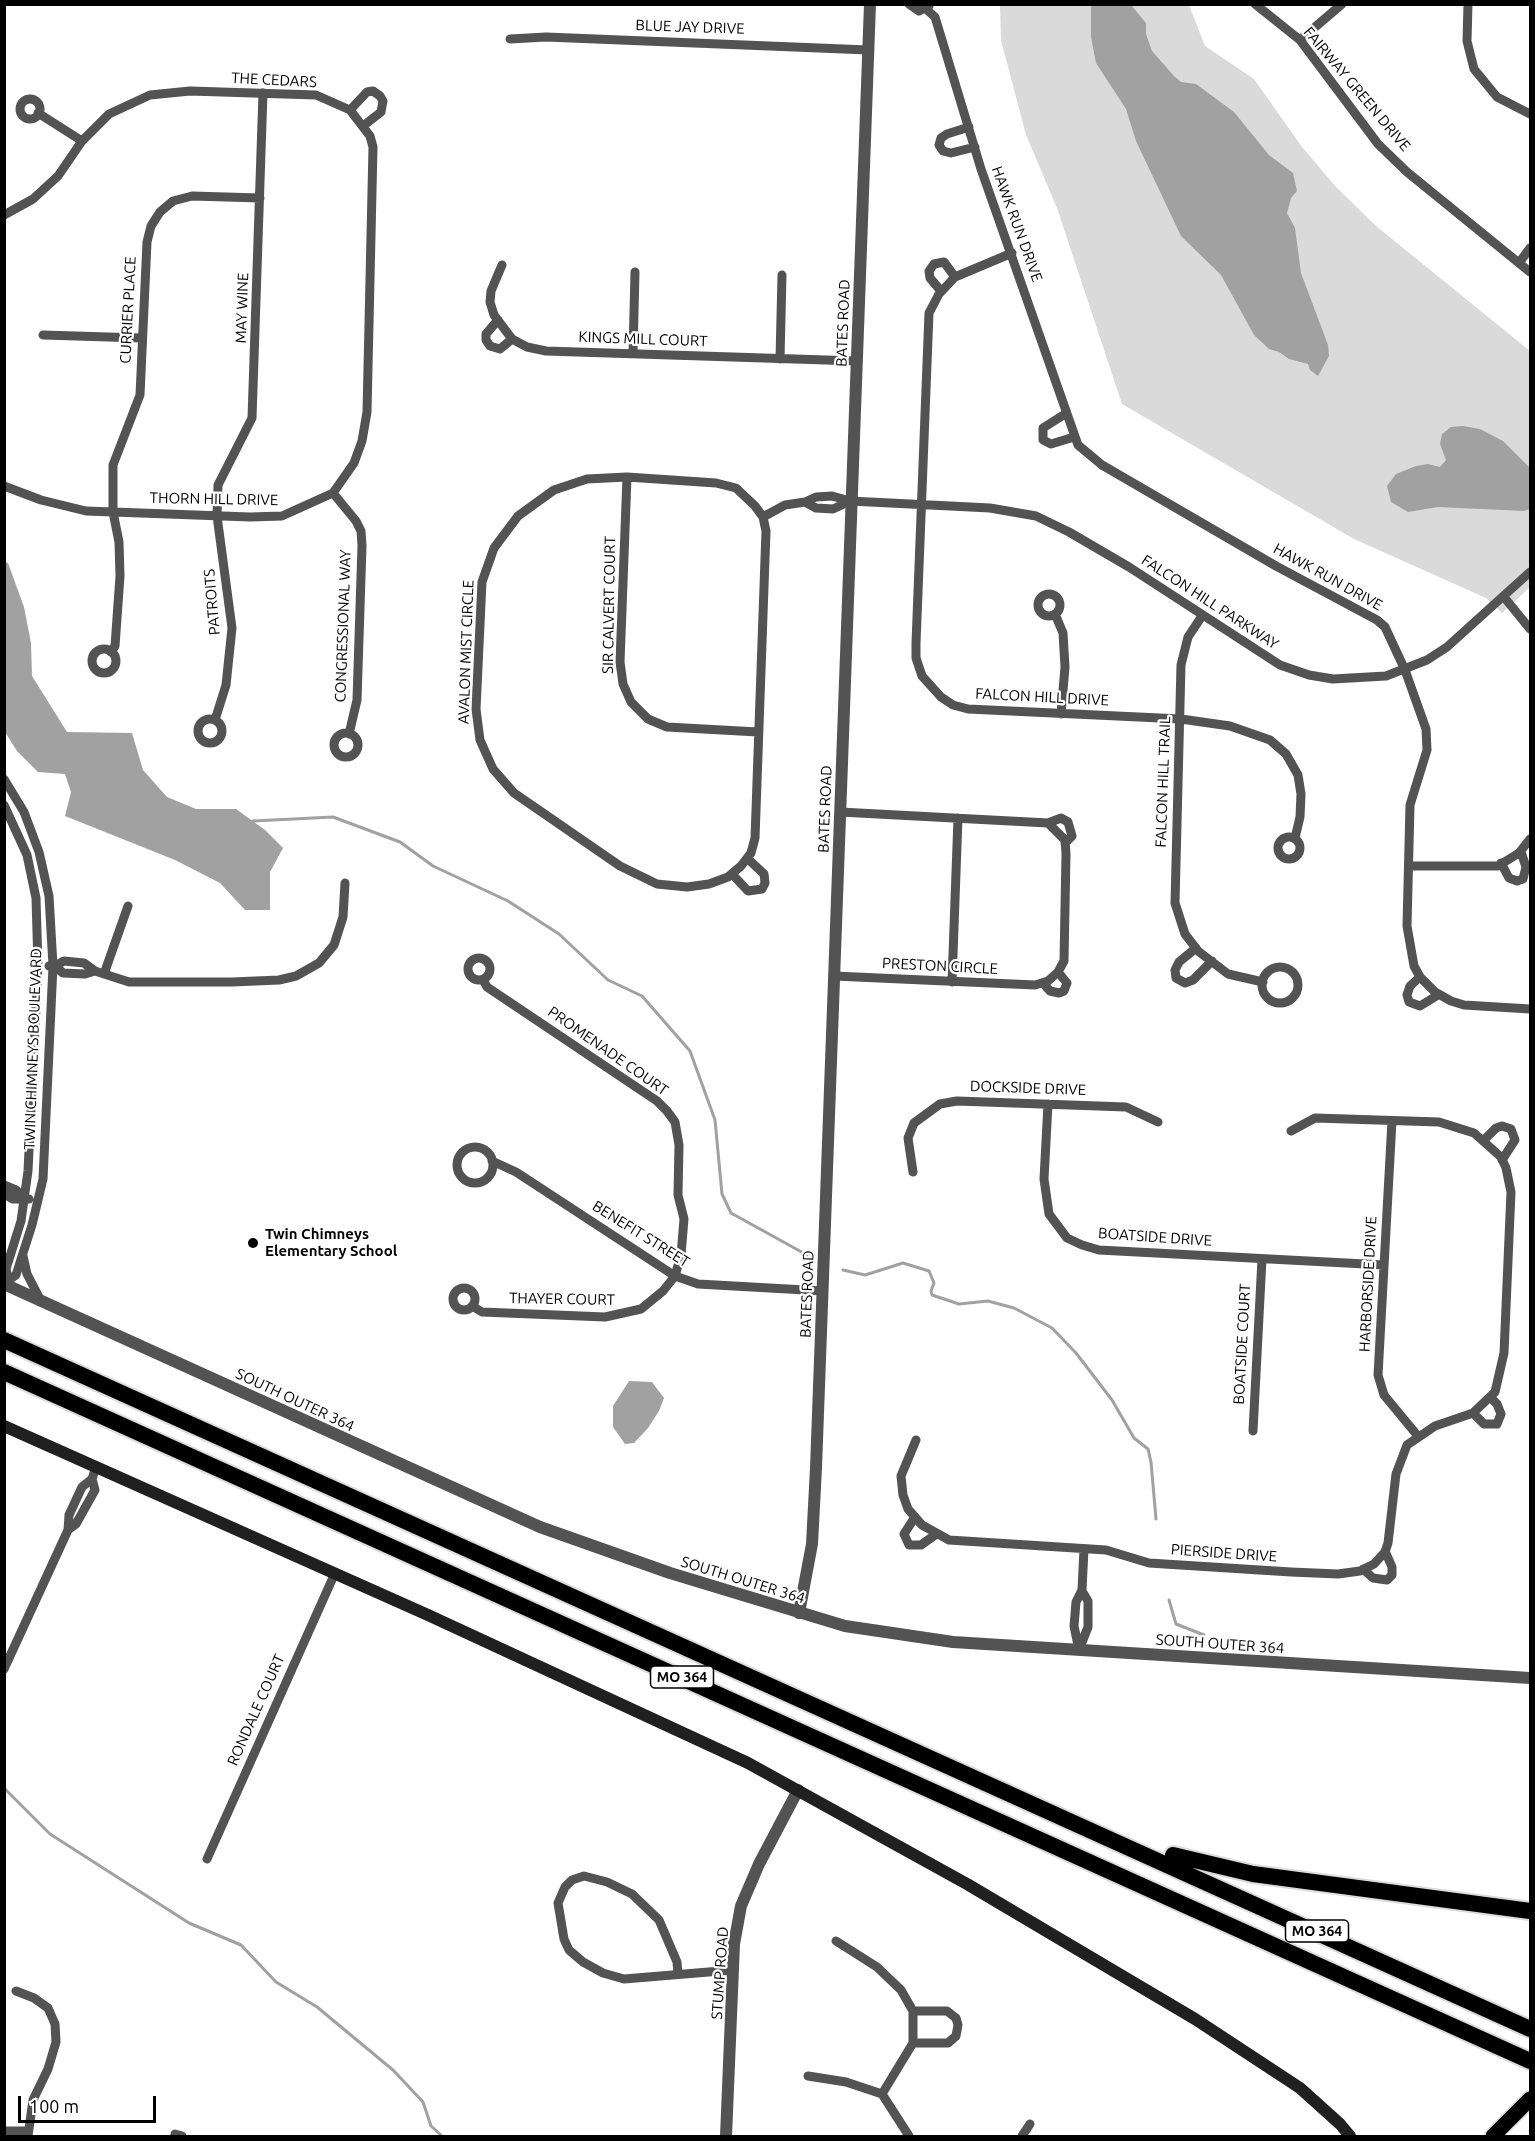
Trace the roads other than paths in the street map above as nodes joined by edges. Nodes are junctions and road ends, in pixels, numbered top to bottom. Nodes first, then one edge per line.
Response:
1 (870, 4) edge
2 (909, 4) edge
3 (1255, 4) edge
4 (1342, 4) edge
5 (1468, 4) edge
6 (928, 7) edge
7 (510, 39) dead end
8 (1300, 40) junction
9 (868, 50) junction
10 (263, 93) junction
11 (350, 110) junction
12 (38, 113) dead end
13 (1530, 114) edge
14 (363, 126) junction
15 (969, 127) junction
16 (82, 141) junction
17 (975, 147) junction
18 (260, 198) junction
19 (4, 215) edge
20 (1530, 248) edge
21 (1012, 253) junction
22 (1519, 262) junction
23 (502, 265) dead end
24 (1530, 272) edge
25 (635, 273) dead end
26 (782, 275) dead end
27 (954, 277) junction
28 (941, 291) junction
29 (498, 320) junction
30 (43, 335) dead end
31 (141, 338) junction
32 (512, 339) junction
33 (633, 354) junction
34 (780, 359) junction
35 (857, 361) junction
36 (1065, 414) junction
37 (1074, 437) junction
38 (627, 477) junction
39 (4, 486) edge
40 (333, 493) junction
41 (850, 501) junction
42 (922, 506) junction
43 (113, 512) junction
44 (217, 516) junction
45 (763, 518) junction
46 (1530, 572) edge
47 (1504, 597) junction
48 (1055, 614) dead end
49 (1202, 616) junction
50 (1530, 629) edge
51 (111, 652) dead end
52 (1405, 670) junction
53 (1061, 714) junction
54 (1180, 719) junction
55 (215, 720) dead end
56 (758, 732) junction
57 (349, 734) dead end
58 (4, 779) edge
59 (4, 805) edge
60 (840, 812) junction
61 (958, 818) junction
62 (1295, 838) dead end
63 (1530, 839) edge
64 (1521, 852) junction
65 (747, 858) junction
66 (1501, 863) junction
67 (1410, 866) junction
68 (732, 874) junction
69 (345, 883) dead end
70 (128, 906) dead end
71 (1196, 948) junction
72 (1212, 961) junction
73 (38, 966) junction
74 (54, 966) junction
75 (1058, 972) junction
76 (99, 973) junction
77 (834, 976) junction
78 (1420, 977) junction
79 (483, 980) dead end
80 (952, 982) junction
81 (1263, 982) dead end
82 (1043, 983) junction
83 (1438, 994) junction
84 (1530, 1009) edge
85 (1048, 1104) junction
86 (1392, 1121) junction
87 (1158, 1122) dead end
88 (1291, 1131) dead end
89 (1484, 1140) junction
90 (1502, 1160) junction
91 (492, 1161) dead end
92 (913, 1172) dead end
93 (4, 1185) edge
94 (4, 1194) edge
95 (24, 1198) junction
96 (37, 1202) junction
97 (8, 1254) edge
98 (23, 1254) junction
99 (1262, 1259) junction
100 (1384, 1265) junction
101 (675, 1276) junction
102 (6, 1282) edge
103 (823, 1291) junction
104 (41, 1301) junction
105 (472, 1306) dead end
106 (4, 1340) edge
107 (4, 1372) edge
108 (1491, 1398) junction
109 (1473, 1413) junction
110 (4, 1426) edge
111 (1253, 1431) dead end
112 (1417, 1435) junction
113 (916, 1440) dead end
114 (94, 1473) junction
115 (915, 1517) junction
116 (935, 1535) junction
117 (1084, 1549) junction
118 (1385, 1551) junction
119 (1363, 1569) junction
120 (335, 1573) junction
121 (799, 1613) junction
122 (1079, 1650) junction
123 (4, 1669) edge
124 (1530, 1678) edge
125 (798, 1790) junction
126 (1103, 1834) junction
127 (207, 1859) dead end
128 (1530, 1911) edge
129 (836, 1941) dead end
130 (733, 1970) junction
131 (678, 1974) junction
132 (16, 1991) dead end
133 (912, 2012) junction
134 (1530, 2029) edge
135 (913, 2043) junction
136 (1530, 2063) edge
137 (808, 2076) dead end
138 (882, 2094) junction
139 (1530, 2099) edge
140 (1030, 2124) dead end
141 (4, 2131) edge
142 (28, 2134) edge
143 (726, 2136) edge
144 (909, 2136) edge
145 (1022, 2136) edge
146 (1350, 2136) edge
147 (1493, 2136) edge

1 - 9 street, BATES ROAD
2 - 6 street, HAWK RUN DRIVE
3 - 8 street, FAIRWAY GREEN DRIVE
4 - 8 street
5 - 13 street
6 - 15 street, HAWK RUN DRIVE
7 - 9 street, BLUE JAY DRIVE
8 - 22 street, FAIRWAY GREEN DRIVE
9 - 35 street, BATES ROAD
10 - 11 street, THE CEDARS
10 - 16 street, THE CEDARS
10 - 18 street, MAY WINE
11 - 14 street, THE CEDARS
11 - 14 street
12 - 16 street
14 - 40 street, THE CEDARS
15 - 17 street, HAWK RUN DRIVE
15 - 17 street
16 - 19 street, THE CEDARS
17 - 21 street, HAWK RUN DRIVE
18 - 31 street, CURRIER PLACE
18 - 44 street, MAY WINE
20 - 22 street
21 - 27 street, FALCON HILL DRIVE
21 - 36 street, HAWK RUN DRIVE
22 - 24 street, FAIRWAY GREEN DRIVE
23 - 29 street
25 - 33 street
26 - 34 street
27 - 28 street, FALCON HILL DRIVE
27 - 28 street
28 - 42 street, FALCON HILL DRIVE
29 - 32 street
29 - 32 street
30 - 31 street
31 - 43 street, CURRIER PLACE
32 - 33 street, KINGS MILL COURT
33 - 34 street, KINGS MILL COURT
34 - 35 street, KINGS MILL COURT
35 - 41 street, BATES ROAD
36 - 37 street, HAWK RUN DRIVE
36 - 37 street
37 - 52 street, HAWK RUN DRIVE
38 - 45 street, AVALON MIST CIRCLE
38 - 56 street, SIR CALVERT COURT
38 - 68 street, AVALON MIST CIRCLE
39 - 43 street, THORN HILL DRIVE
40 - 44 street, THORN HILL DRIVE
40 - 57 street, CONGRESSIONAL WAY
41 - 42 street, FALCON HILL PARKWAY
41 - 45 street, FALCON HILL PARKWAY
41 - 60 street, BATES ROAD
42 - 49 street, FALCON HILL PARKWAY
42 - 53 street, FALCON HILL DRIVE
43 - 44 street, THORN HILL DRIVE
43 - 51 street, CURRIER PLACE
44 - 55 street, PATROITS
45 - 56 street, AVALON MIST CIRCLE
46 - 47 street, FALCON HILL PARKWAY
47 - 50 street
47 - 52 street, FALCON HILL PARKWAY
48 - 53 street
49 - 52 street, FALCON HILL PARKWAY
49 - 54 street, FALCON HILL TRAIL
52 - 67 street, HAWK RUN DRIVE
53 - 54 street, FALCON HILL DRIVE
54 - 62 street, FALCON HILL DRIVE
54 - 71 street, FALCON HILL TRAIL
56 - 65 street, AVALON MIST CIRCLE
58 - 74 street, TWIN CHIMNEYS BOULEVARD
59 - 73 street, TWIN CHIMNEYS BOULEVARD
60 - 61 street, PRESTON CIRCLE
60 - 77 street, BATES ROAD
61 - 75 street, PRESTON CIRCLE
61 - 80 street
63 - 64 street
64 - 66 street
64 - 66 street
65 - 68 street, AVALON MIST CIRCLE
65 - 68 street
66 - 67 street
67 - 78 street, HAWK RUN DRIVE
69 - 76 street
70 - 76 street
71 - 72 street, FALCON HILL TRAIL
71 - 72 street
72 - 81 street, FALCON HILL TRAIL
73 - 74 street
73 - 95 street, TWIN CHIMNEYS BOULEVARD
74 - 76 street
74 - 96 street, TWIN CHIMNEYS BOULEVARD
75 - 82 street
75 - 82 street, PRESTON CIRCLE
77 - 80 street, PRESTON CIRCLE
77 - 103 street, BATES ROAD
78 - 83 street, HAWK RUN DRIVE
78 - 83 street
79 - 101 street, PROMENADE COURT
80 - 82 street, PRESTON CIRCLE
83 - 84 street, HAWK RUN DRIVE
85 - 87 street, DOCKSIDE DRIVE
85 - 92 street, DOCKSIDE DRIVE
85 - 99 street, BOATSIDE DRIVE
86 - 88 street
86 - 89 street
86 - 100 street, HARBORSIDE DRIVE
89 - 90 street
89 - 90 street
90 - 108 street
91 - 101 street, BENEFIT STREET
93 - 95 street
94 - 95 street
95 - 96 street
95 - 97 street, TWIN CHIMNEYS BOULEVARD
96 - 98 street, TWIN CHIMNEYS BOULEVARD
97 - 102 street, TWIN CHIMNEYS BOULEVARD
98 - 102 street, TWIN CHIMNEYS BOULEVARD
98 - 104 street
99 - 100 street, BOATSIDE DRIVE
99 - 111 street, BOATSIDE COURT
100 - 112 street, HARBORSIDE DRIVE
101 - 103 street, BENEFIT STREET
101 - 105 street, THAYER COURT
102 - 104 street, SOUTH OUTER 364
103 - 121 street, BATES ROAD
104 - 121 street, SOUTH OUTER 364
106 - 126 highway, MO 364
107 - 136 highway, MO 364
108 - 109 street
108 - 109 street
109 - 112 street
110 - 114 main road
112 - 118 street, PIERSIDE DRIVE
113 - 115 street
114 - 120 main road
114 - 123 street
115 - 116 street
115 - 116 street
116 - 117 street, PIERSIDE DRIVE
117 - 119 street, PIERSIDE DRIVE
117 - 122 street
118 - 119 street
118 - 119 street, PIERSIDE DRIVE
120 - 125 main road
120 - 127 street, RONDALE COURT
121 - 122 street, SOUTH OUTER 364
122 - 124 street, SOUTH OUTER 364
125 - 130 street, STUMP ROAD
125 - 146 main road
126 - 128 highway
126 - 134 highway, MO 364
129 - 133 street
130 - 131 street
130 - 143 street, STUMP ROAD
131 - 131 street
132 - 142 street
133 - 135 street
133 - 135 street
135 - 138 street
137 - 138 street
138 - 144 street
139 - 147 main road
140 - 145 street
141 - 142 street

